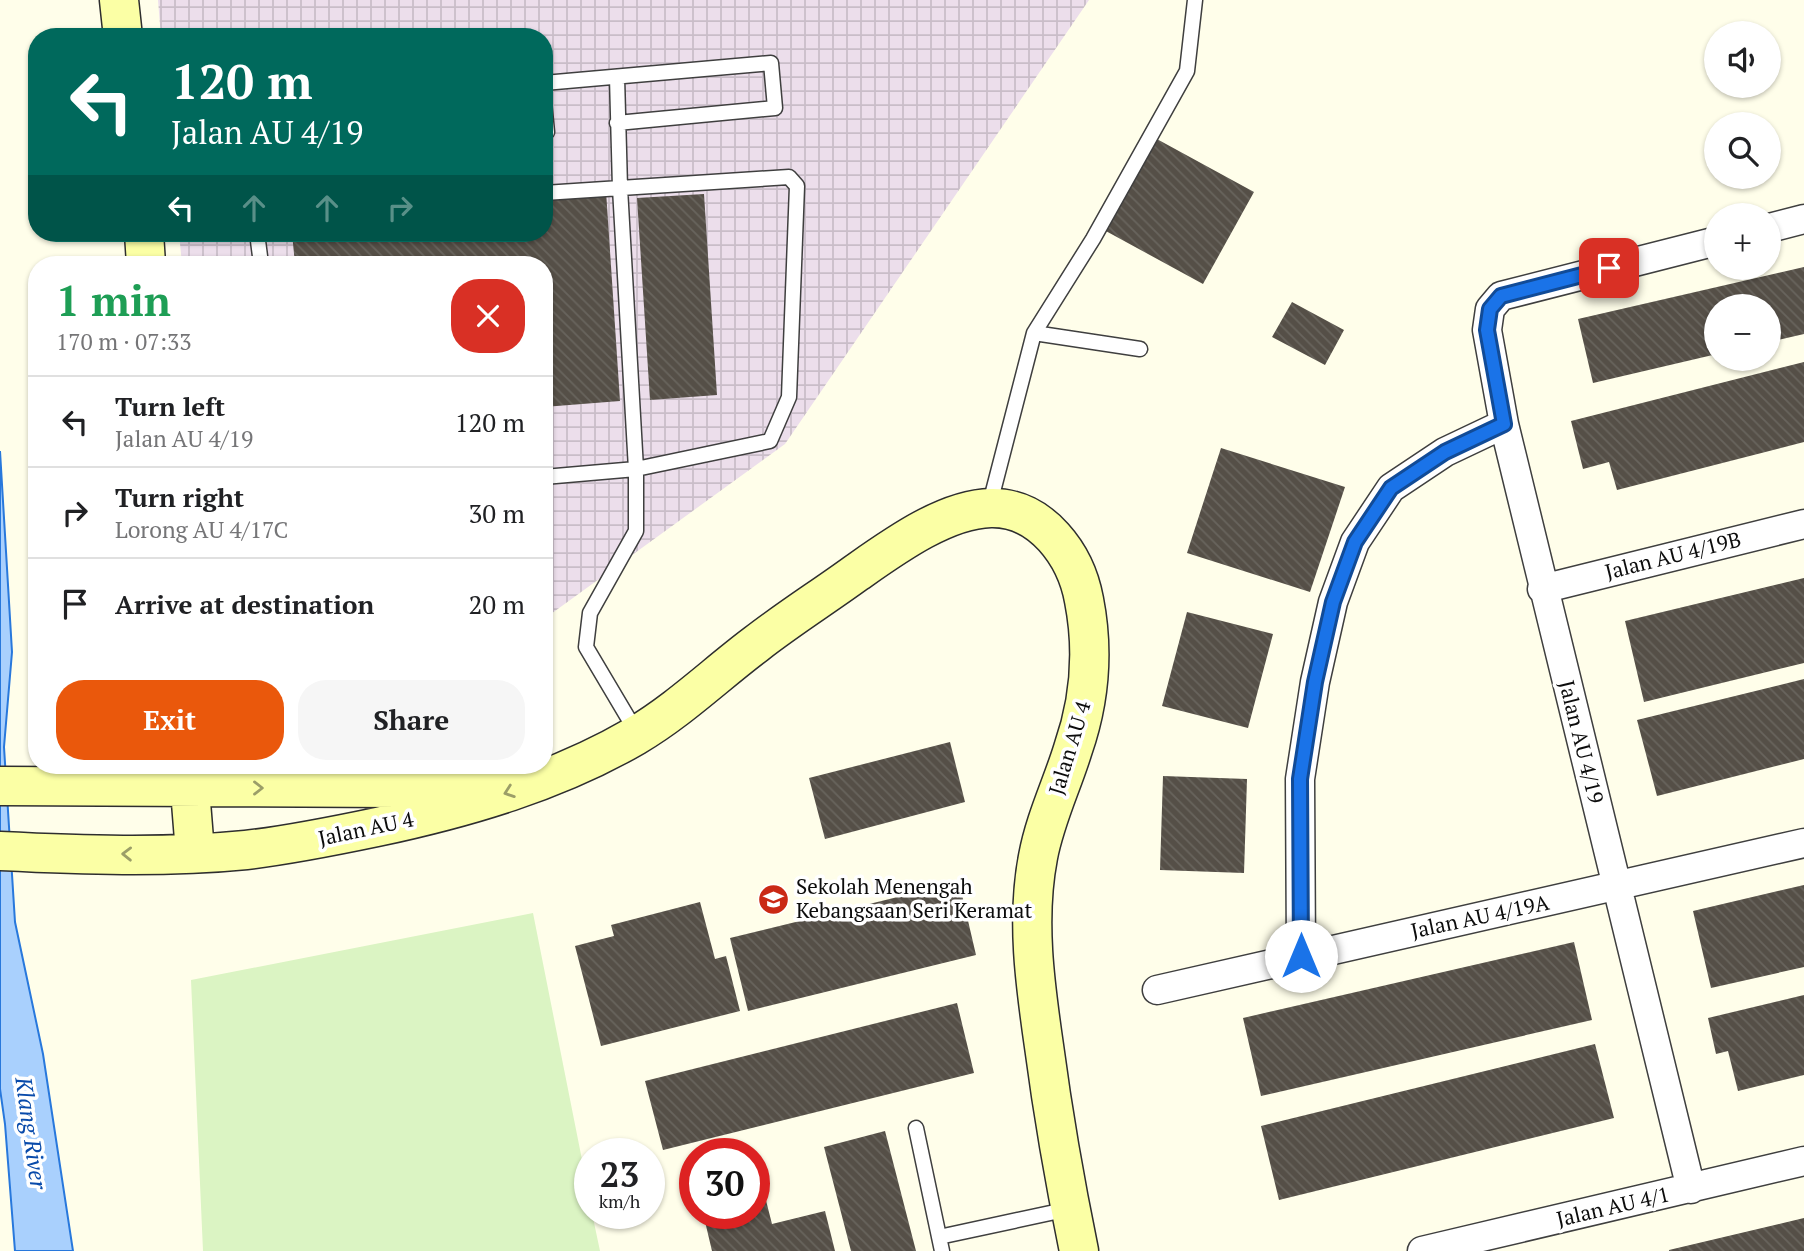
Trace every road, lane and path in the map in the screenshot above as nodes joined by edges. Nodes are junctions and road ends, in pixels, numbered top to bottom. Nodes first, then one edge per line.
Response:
1 (119, 0) edge
2 (1195, 0) edge
3 (122, 28) edge
4 (617, 77) junction
5 (553, 82) edge
6 (617, 123) junction
7 (620, 188) junction
8 (553, 192) edge
9 (1804, 219) edge
10 (1781, 225) edge
11 (1704, 244) edge
12 (1034, 333) junction
13 (1140, 349) dead end
14 (1504, 424) junction
15 (636, 469) junction
16 (553, 476) edge
17 (989, 508) junction
18 (1804, 524) edge
19 (1542, 589) junction
20 (632, 724) junction
21 (553, 750) edge
22 (481, 774) edge
23 (189, 776) edge
24 (17, 787) edge
25 (1804, 844) edge
26 (15, 852) edge
27 (195, 852) junction
28 (1617, 887) junction
29 (1301, 956) junction
30 (1157, 990) dead end
31 (916, 1128) dead end
32 (1804, 1161) edge
33 (1691, 1189) junction
34 (1070, 1209) junction
35 (940, 1244) edge
36 (1079, 1251) edge
37 (1422, 1251) edge

1 - 3 main road
2 - 12 lane
4 - 5 lane
4 - 6 lane
4 - 6 lane
6 - 7 lane
7 - 8 lane
7 - 15 lane
7 - 15 lane
9 - 10 street
11 - 14 street, Jalan AU 4/19
12 - 13 lane
12 - 17 lane
14 - 19 street, Jalan AU 4/19
14 - 29 street
15 - 16 lane
15 - 20 lane
17 - 20 main road, Jalan AU 4
17 - 34 main road, Jalan AU 4
18 - 19 street, Jalan AU 4/19B
19 - 28 street, Jalan AU 4/19
20 - 21 main road, Jalan AU 4
20 -> 27 main road, Jalan AU 4
23 -> 22 main road, Jalan AU 4
23 - 24 main road, Jalan AU 4
23 - 27 main road
25 - 28 street, Jalan AU 4/19A
27 -> 26 main road, Jalan AU 4
28 - 29 street, Jalan AU 4/19A
28 - 33 street, Jalan AU 4/19
29 - 30 street, Jalan AU 4/19A
31 - 35 lane
32 - 33 street, Jalan AU 4/1
33 - 37 street, Jalan AU 4/1
34 - 35 lane
34 - 36 main road, Jalan AU 4

